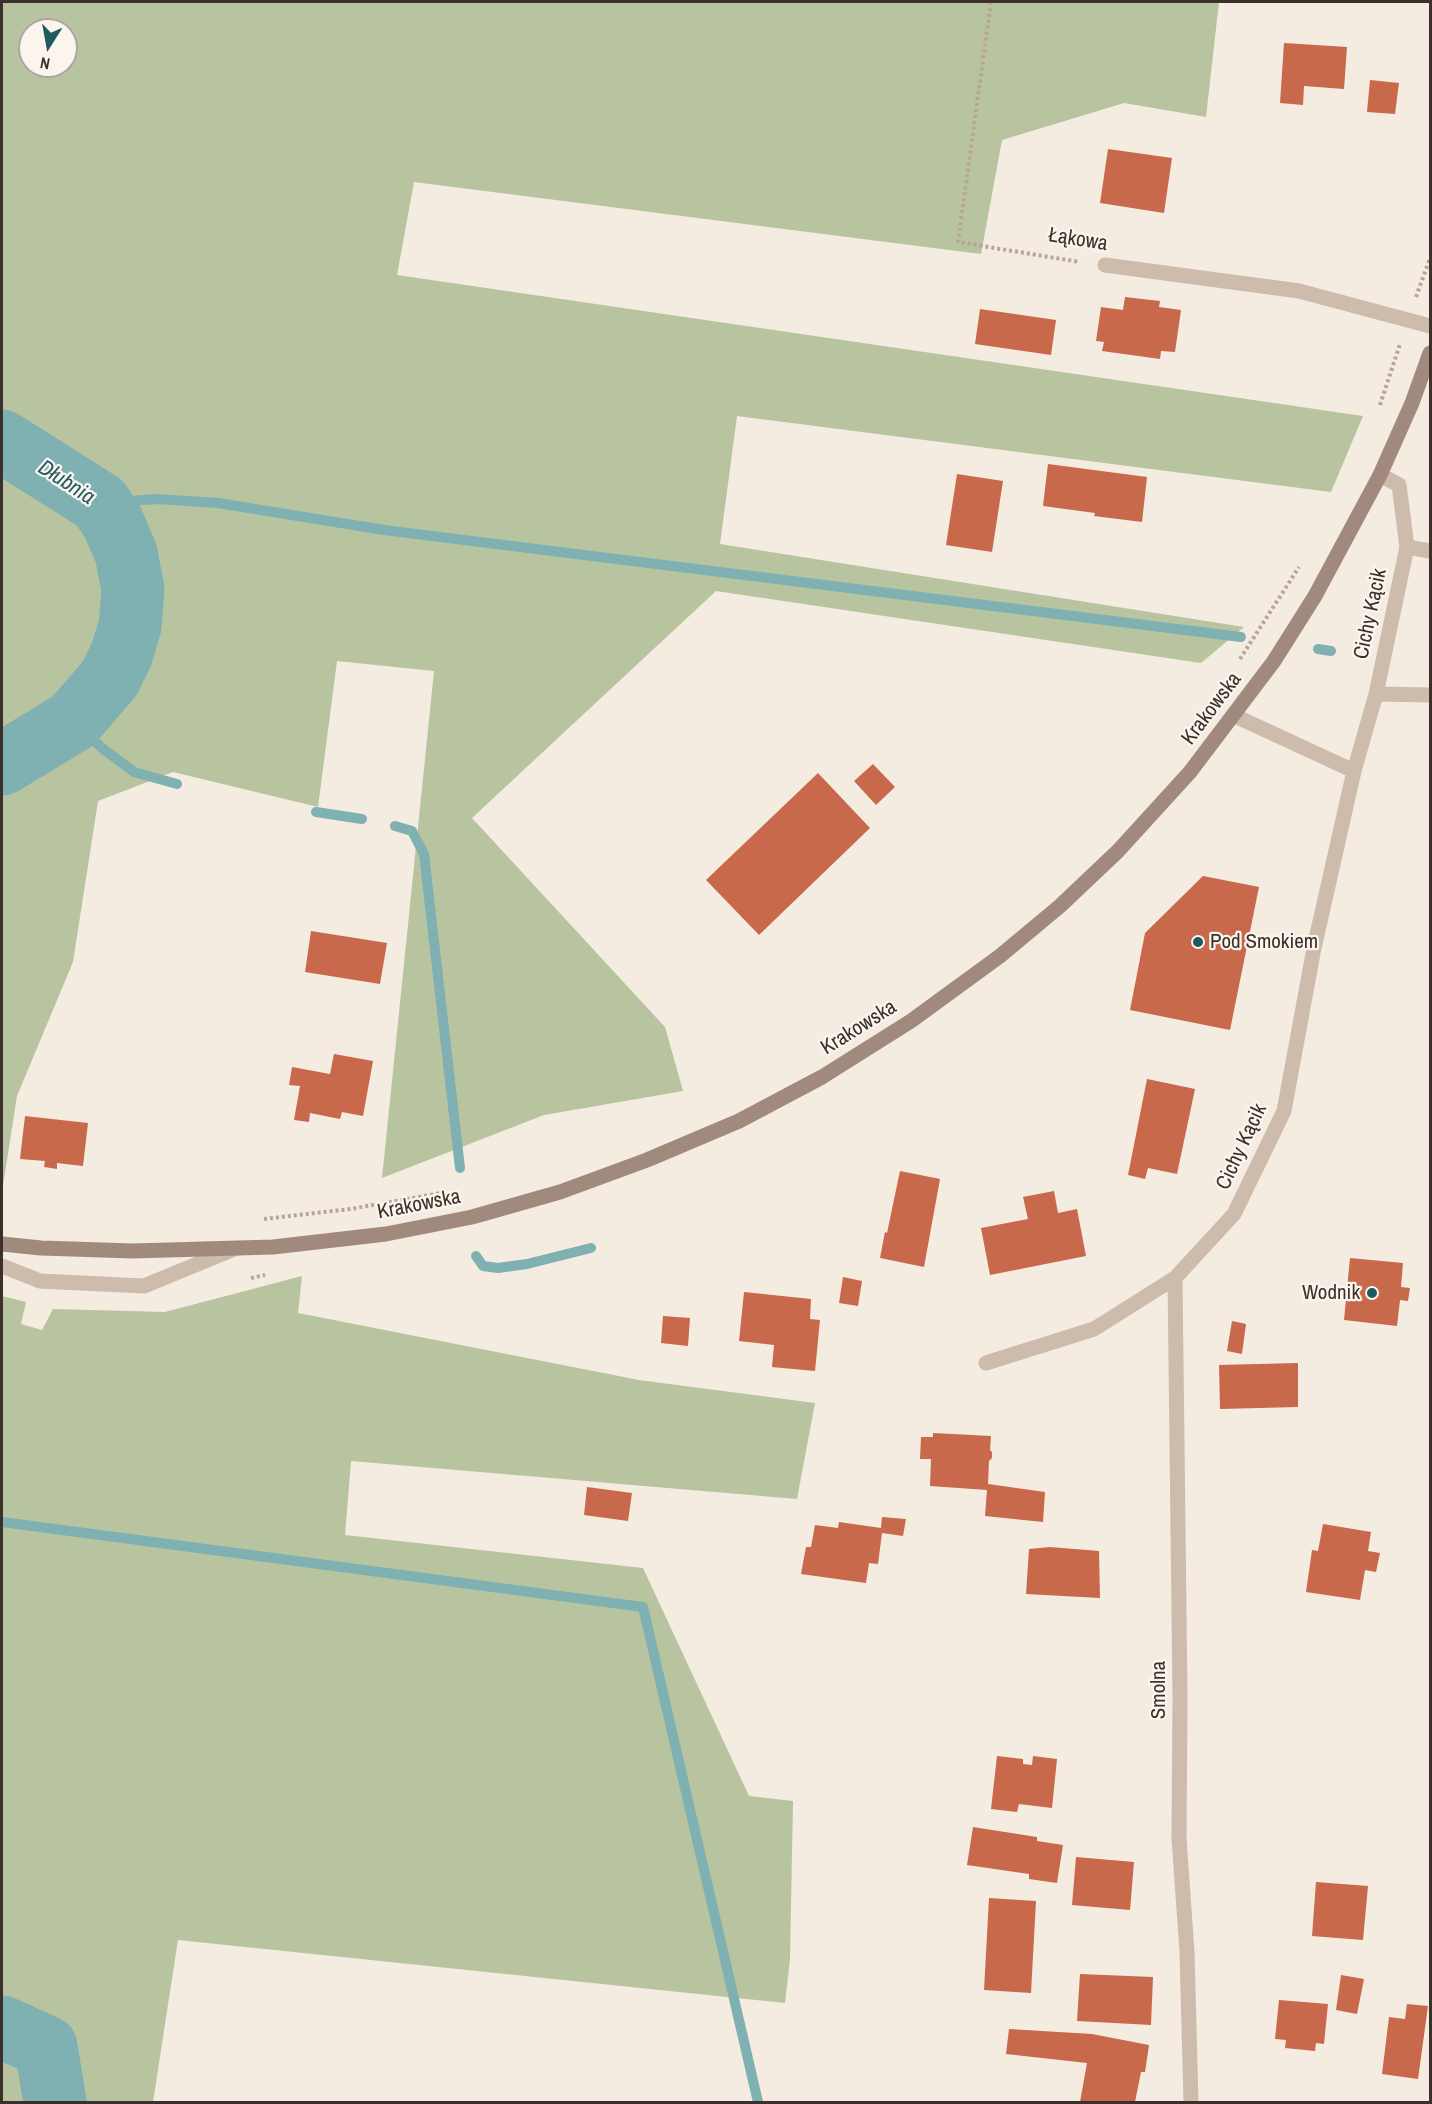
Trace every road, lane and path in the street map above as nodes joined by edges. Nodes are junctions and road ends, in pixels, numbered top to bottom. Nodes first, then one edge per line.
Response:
1 (991, 2) edge
2 (1431, 258) edge
3 (1105, 265) joint
4 (1408, 319) junction
5 (1431, 326) edge
6 (1431, 352) edge
7 (1377, 412) dead end
8 (1380, 475) junction
9 (1407, 547) junction
10 (1431, 550) edge
11 (1300, 564) dead end
12 (1234, 669) dead end
13 (1376, 694) junction
14 (1431, 695) edge
15 (1235, 716) junction
16 (1354, 771) junction
17 (441, 1193) dead end
18 (257, 1220) dead end
19 (2, 1244) edge
20 (236, 1248) junction
21 (2, 1266) edge
22 (1175, 1278) junction
23 (986, 1363) dead end
24 (1191, 2103) edge

1 - 3 path, Łąkowa
2 - 4 path
3 - 4 street, Łąkowa
4 - 5 street, Łąkowa
4 - 7 path
6 - 8 main road, Krakowska
8 - 9 street, Cichy Kącik
8 - 15 main road, Krakowska
9 - 10 street
9 - 13 street, Cichy Kącik
11 - 12 path
13 - 14 street
13 - 16 street, Cichy Kącik
15 - 16 street
15 - 20 main road, Krakowska
16 - 22 street, Cichy Kącik
17 - 18 path
19 - 20 main road, Krakowska
20 - 21 street
22 - 23 street, Cichy Kącik
22 - 24 street, Smolna

